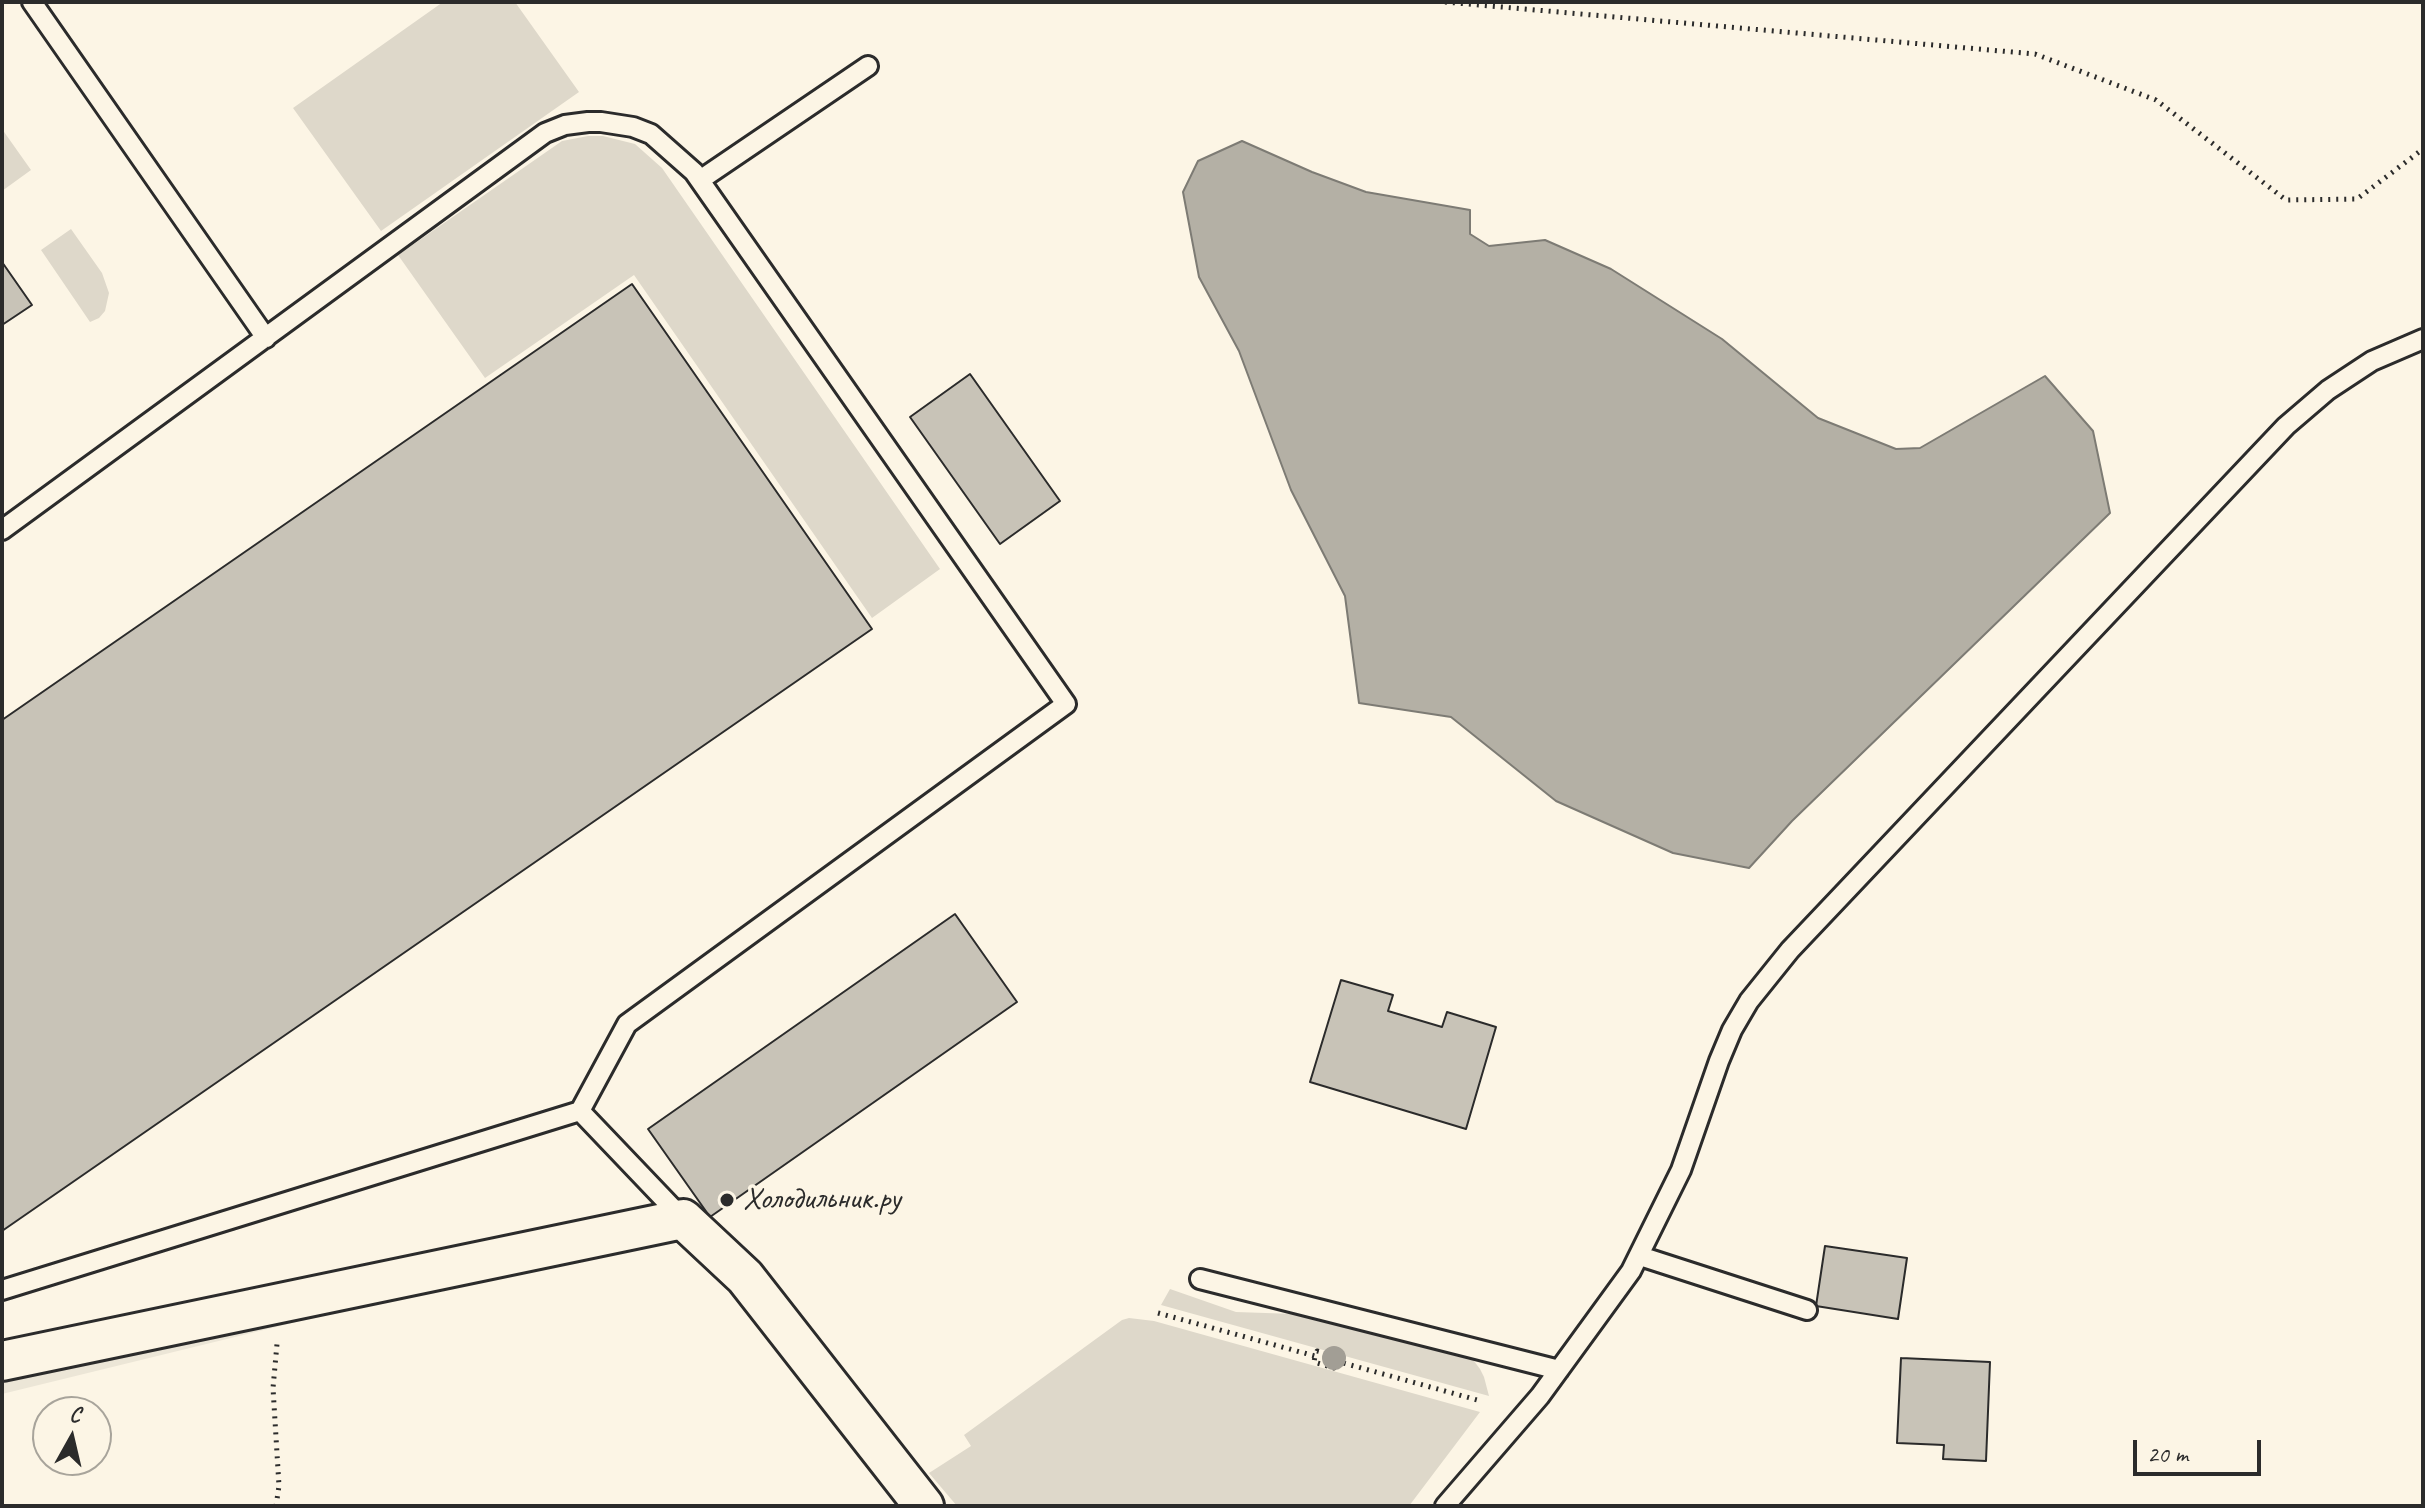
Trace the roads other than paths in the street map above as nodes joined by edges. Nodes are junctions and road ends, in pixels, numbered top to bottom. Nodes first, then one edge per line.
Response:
1 (32, 2) edge
2 (868, 66) dead end
3 (700, 180) junction
4 (266, 338) junction
5 (2423, 339) edge
6 (2, 530) edge
7 (580, 1111) junction
8 (683, 1219) junction
9 (1640, 1256) junction
10 (1200, 1279) dead end
11 (2, 1290) edge
12 (1807, 1310) dead end
13 (2, 1361) edge
14 (1559, 1370) junction
15 (924, 1506) edge
16 (1445, 1506) edge

1 - 4 lane
2 - 3 lane
3 - 4 lane
3 - 7 lane
4 - 6 lane
5 - 9 lane
7 - 8 lane
7 - 11 lane
8 - 13 street
8 - 15 street
9 - 12 lane
9 - 14 lane
10 - 14 lane
14 - 16 lane

